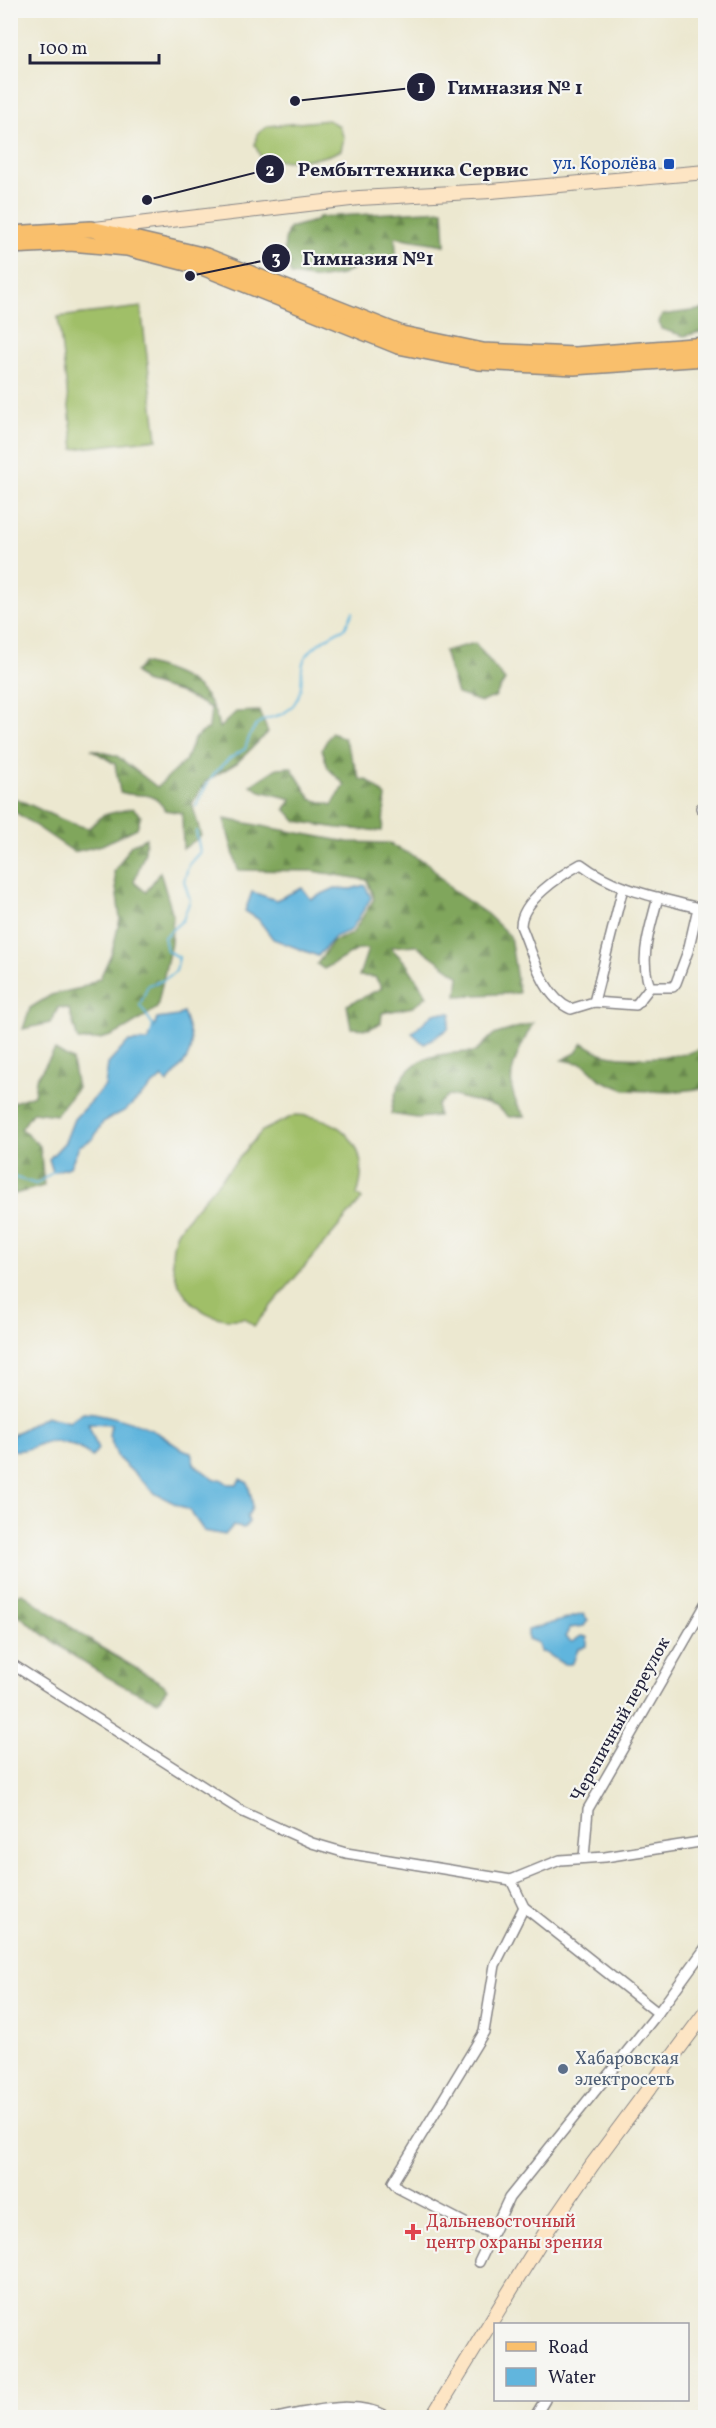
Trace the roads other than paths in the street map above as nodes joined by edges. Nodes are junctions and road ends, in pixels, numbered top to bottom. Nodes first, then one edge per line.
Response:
1 (705, 172) edge
2 (91, 230) junction
3 (10, 234) edge
4 (10, 246) edge
5 (705, 345) edge
6 (705, 358) edge
7 (623, 888) junction
8 (658, 897) junction
9 (702, 910) edge
10 (655, 987) junction
11 (594, 1002) junction
12 (705, 1604) edge
13 (10, 1663) edge
14 (705, 1841) edge
15 (584, 1858) junction
16 (511, 1880) junction
17 (524, 1907) junction
18 (705, 1947) edge
19 (705, 2012) edge
20 (658, 2013) junction
21 (492, 2234) junction
22 (479, 2262) dead end
23 (544, 2401) edge
24 (275, 2418) edge
25 (390, 2418) edge
26 (432, 2418) edge
27 (534, 2418) edge

1 - 2 street
2 - 3 main road
2 - 5 main road
4 - 6 main road
7 - 8 street
7 - 11 street
7 - 11 street
8 - 9 street
8 - 10 street
9 - 10 street
10 - 11 street
12 - 15 street, Черепичный переулок
13 - 16 street
14 - 15 street
15 - 16 street
16 - 17 street
17 - 20 street
17 - 21 street
18 - 20 street
19 - 26 street
20 - 21 street
21 - 22 street
23 - 27 street
24 - 25 street

